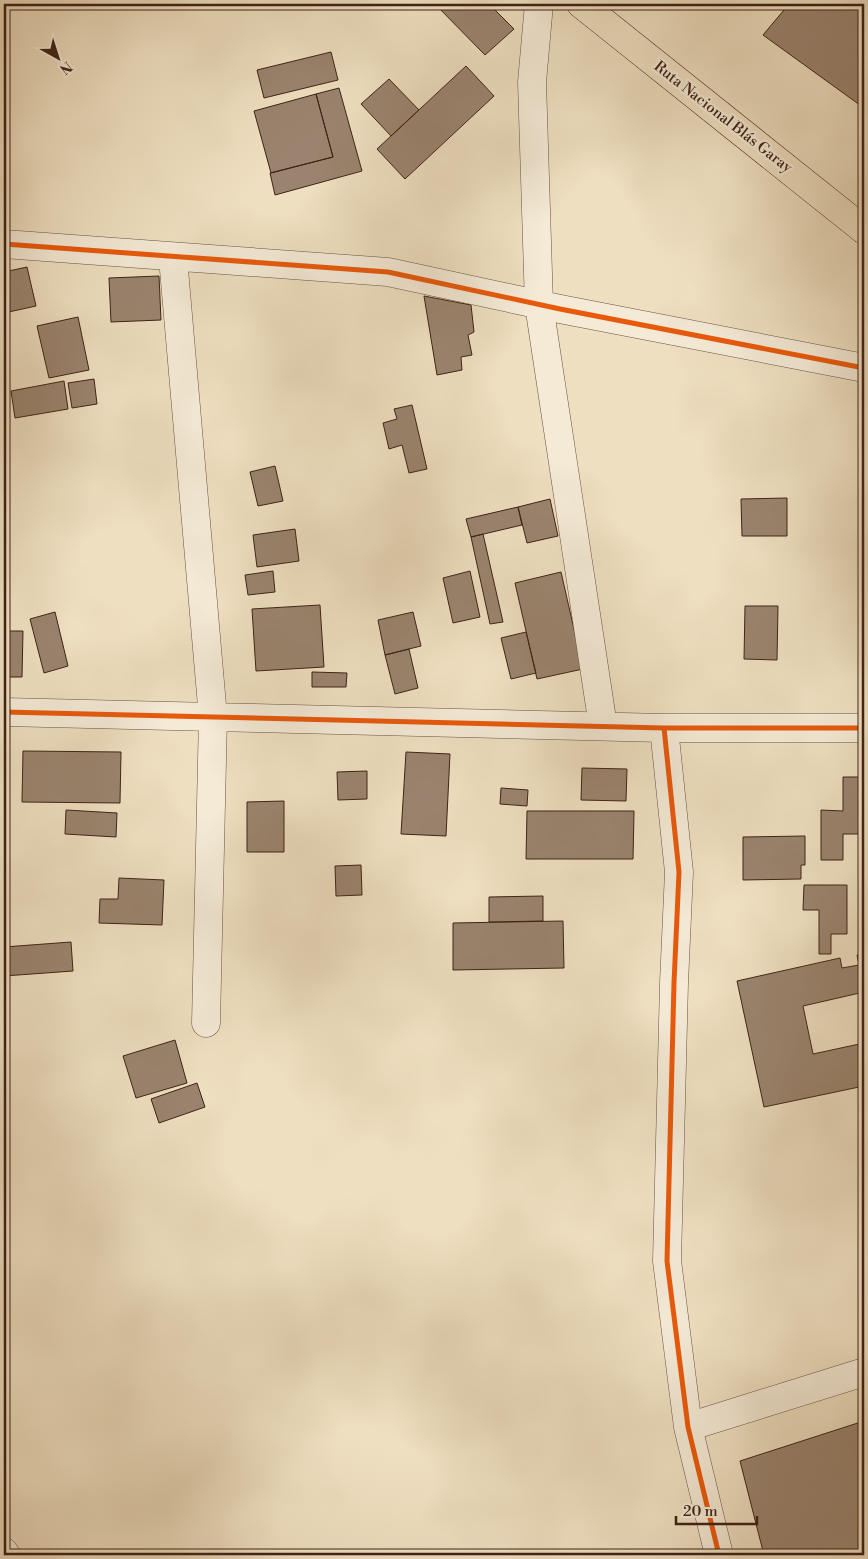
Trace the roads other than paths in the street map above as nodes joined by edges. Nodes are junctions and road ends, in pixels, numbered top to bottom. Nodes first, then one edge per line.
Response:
1 (539, 4) edge
2 (581, 4) edge
3 (864, 230) edge
4 (4, 244) edge
5 (173, 258) junction
6 (540, 305) junction
7 (864, 368) edge
8 (4, 712) edge
9 (213, 717) junction
10 (603, 726) junction
11 (664, 728) junction
12 (864, 728) edge
13 (206, 1023) dead end
14 (864, 1372) edge
15 (688, 1427) junction
16 (4, 1552) edge
17 (6, 1555) edge
18 (719, 1555) edge

1 - 6 street
2 - 3 highway, Ruta Nacional Blás Garay
4 - 5 street
5 - 6 street
5 - 9 street
6 - 7 street
6 - 10 street
8 - 9 street
9 - 10 street
9 - 13 street
10 - 11 street
11 - 12 street
11 - 15 street
14 - 15 street
15 - 18 street
16 - 17 street

